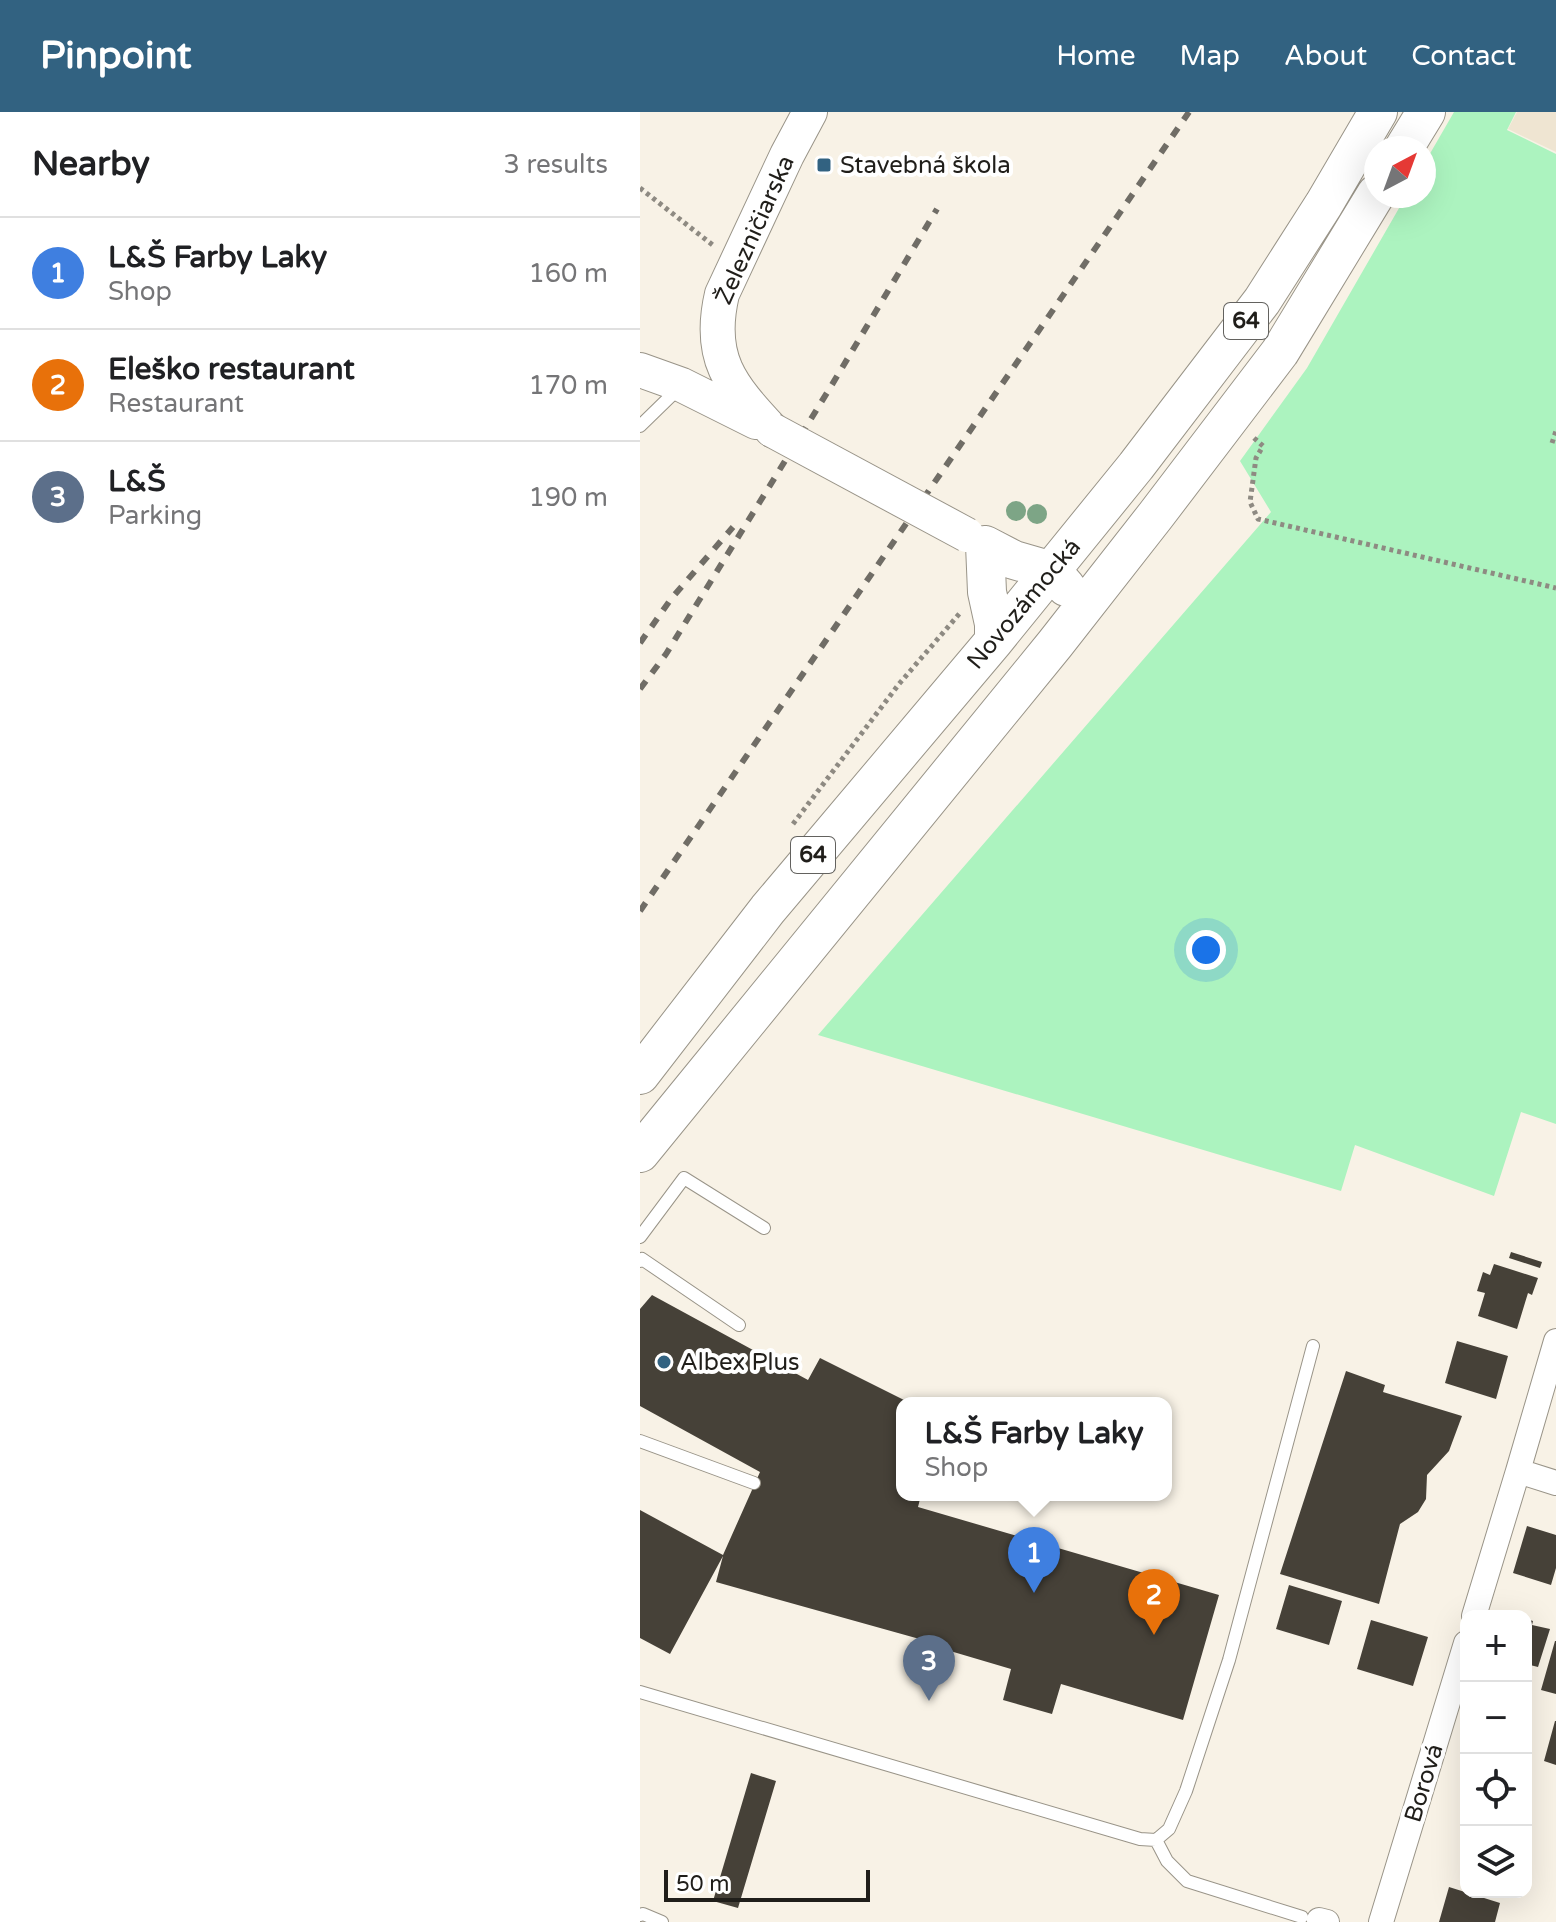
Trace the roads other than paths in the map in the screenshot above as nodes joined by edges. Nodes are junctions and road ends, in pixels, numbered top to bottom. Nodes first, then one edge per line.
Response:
1 (810, 112) edge
2 (1378, 112) edge
3 (1426, 112) edge
4 (1411, 136) edge
5 (1367, 208) edge
6 (640, 370) edge
7 (682, 385) junction
8 (640, 426) edge
9 (772, 430) junction
10 (976, 540) junction
11 (1052, 571) junction
12 (1084, 606) junction
13 (994, 641) junction
14 (640, 1075) edge
15 (640, 1153) edge
16 (764, 1228) dead end
17 (640, 1237) edge
18 (641, 1259) edge
19 (739, 1325) dead end
20 (1556, 1341) edge
21 (1313, 1346) dead end
22 (640, 1441) edge
23 (1518, 1471) junction
24 (754, 1483) dead end
25 (1556, 1483) edge
26 (1476, 1610) edge
27 (1460, 1663) edge
28 (640, 1692) edge
29 (1156, 1840) junction
30 (640, 1915) edge
31 (1316, 1919) edge
32 (662, 1922) edge
33 (1381, 1922) edge

1 - 9 main road, Železničiarska
2 - 11 main road, Novozámocká / 64
3 - 4 main road
5 - 12 main road, Novozámocká / 64
6 - 7 main road
7 - 8 lane
7 - 9 main road
9 - 10 main road, bridge
10 - 11 main road
10 - 13 main road
11 - 12 main road
11 - 13 main road, Novozámocká / 64
12 - 15 main road, Novozámocká / 64
13 - 14 main road, Novozámocká / 64
16 - 17 lane
18 - 19 lane
20 - 23 street
21 - 29 lane
22 - 24 lane
23 - 25 street
23 - 26 street
27 - 33 street, Borová
28 - 29 lane
29 - 31 lane
30 - 32 lane

